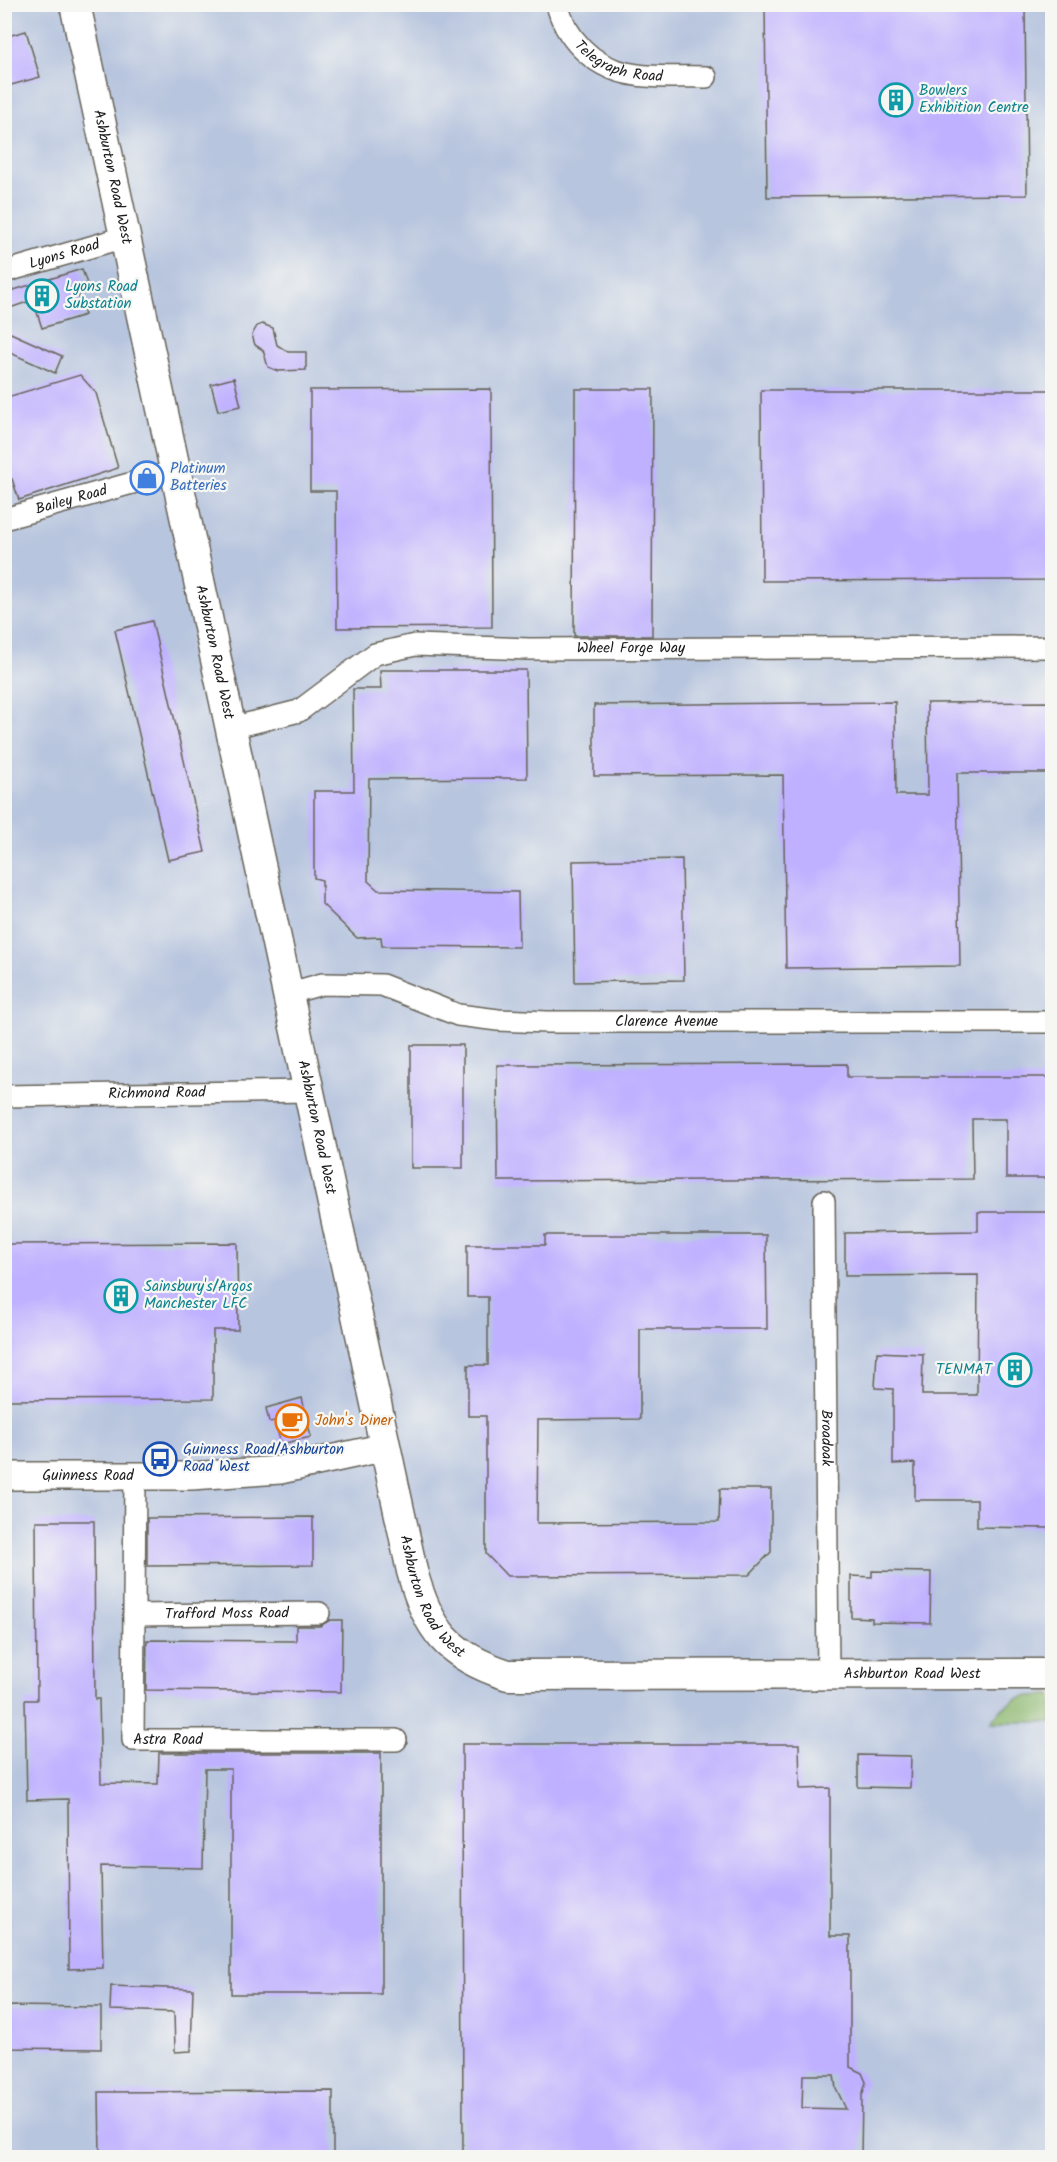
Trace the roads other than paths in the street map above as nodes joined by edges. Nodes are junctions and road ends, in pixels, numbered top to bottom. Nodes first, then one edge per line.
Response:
1 (75, 4) edge
2 (557, 4) edge
3 (706, 77) dead end
4 (124, 237) junction
5 (4, 272) edge
6 (175, 471) junction
7 (4, 519) edge
8 (1053, 647) edge
9 (231, 728) junction
10 (287, 994) junction
11 (1053, 1022) edge
12 (309, 1091) junction
13 (4, 1096) edge
14 (824, 1201) dead end
15 (386, 1446) junction
16 (135, 1475) junction
17 (4, 1476) edge
18 (319, 1613) dead end
19 (134, 1615) junction
20 (1053, 1674) edge
21 (828, 1675) junction
22 (396, 1740) dead end

1 - 4 main road, Ashburton Road West
2 - 3 street, Telegraph Road
4 - 5 street, Lyons Road
4 - 6 main road, Ashburton Road West
6 - 7 street, Bailey Road
6 - 9 main road, Ashburton Road West
8 - 9 street, Wheel Forge Way
9 - 10 main road, Ashburton Road West
10 - 11 street, Clarence Avenue
10 - 12 main road, Ashburton Road West
12 - 13 street, Richmond Road
12 - 15 main road, Ashburton Road West
14 - 21 street, Broadoak
15 - 16 street, Guinness Road
15 - 21 main road, Ashburton Road West
16 - 17 street, Guinness Road
16 - 19 street, Astra Road
18 - 19 street, Trafford Moss Road
19 - 22 street, Astra Road
20 - 21 main road, Ashburton Road West

